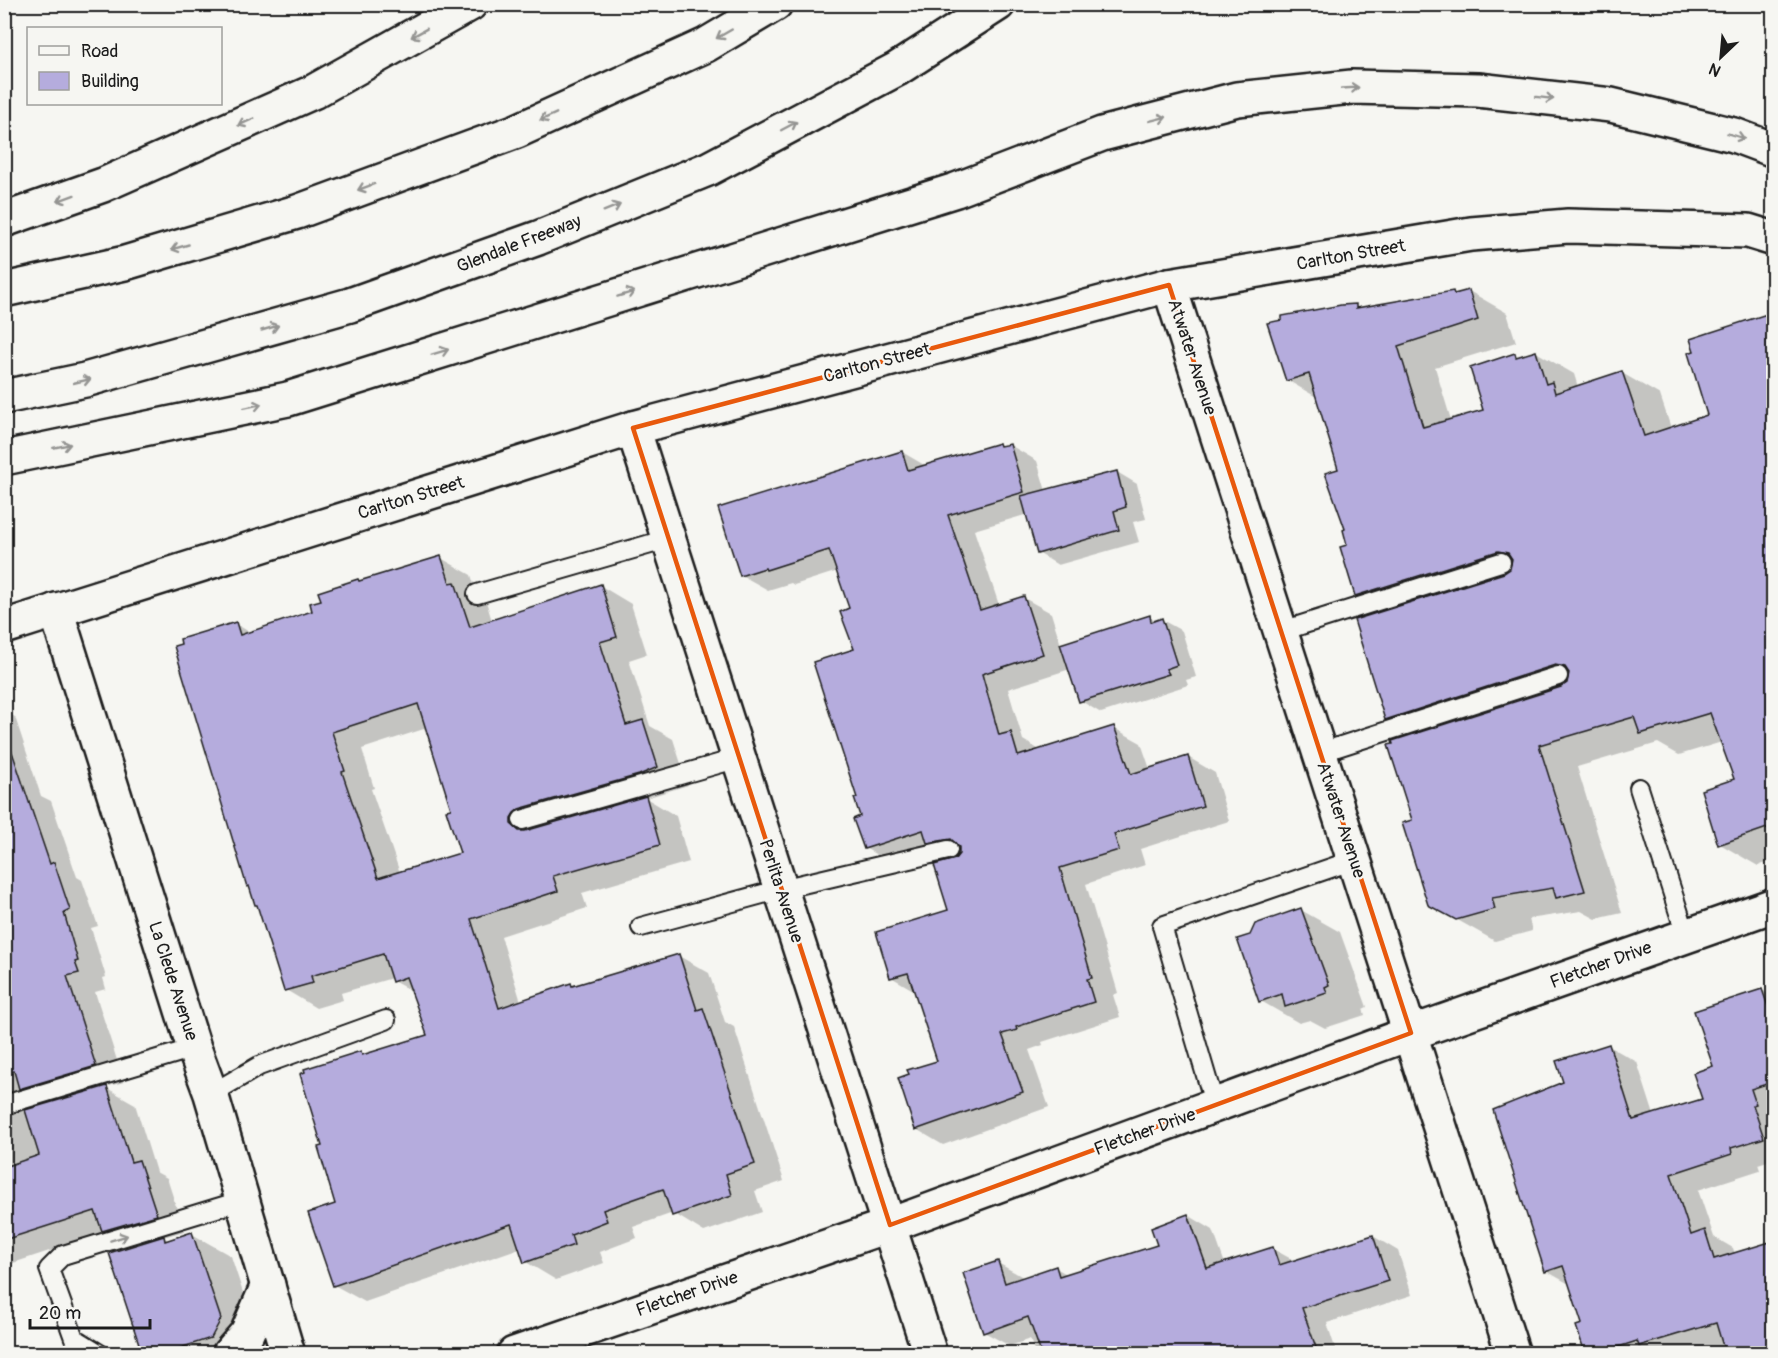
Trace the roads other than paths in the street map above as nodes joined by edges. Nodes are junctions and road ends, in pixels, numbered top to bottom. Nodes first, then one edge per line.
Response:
1 (470, 4) edge
2 (775, 4) edge
3 (998, 4) edge
4 (1773, 150) edge
5 (4, 220) edge
6 (1773, 239) edge
7 (1169, 285) junction
8 (4, 290) edge
9 (4, 397) edge
10 (633, 428) junction
11 (4, 458) edge
12 (668, 539) junction
13 (1501, 562) dead end
14 (477, 594) dead end
15 (56, 610) junction
16 (4, 627) edge
17 (1280, 632) junction
18 (1558, 675) dead end
19 (1319, 753) junction
20 (738, 758) junction
21 (1639, 788) dead end
22 (522, 820) dead end
23 (948, 850) dead end
24 (1354, 860) junction
25 (781, 890) junction
26 (1773, 905) edge
27 (641, 927) dead end
28 (1686, 935) junction
29 (386, 1020) dead end
30 (1411, 1033) junction
31 (194, 1048) junction
32 (211, 1094) junction
33 (4, 1105) edge
34 (1215, 1106) junction
35 (243, 1200) junction
36 (890, 1225) junction
37 (268, 1285) junction
38 (100, 1353) edge
39 (229, 1353) edge
40 (288, 1353) edge
41 (514, 1353) edge
42 (930, 1353) edge
43 (1513, 1353) edge

1 -> 5 main road
2 -> 8 main road
9 -> 3 main road, Glendale Freeway
11 -> 4 main road
6 - 7 main road, Carlton Street
7 - 10 main road, Carlton Street
7 - 17 main road, Atwater Avenue
10 - 12 main road, Perlita Avenue
10 - 15 main road, Carlton Street
12 - 14 lane
12 - 20 main road, Perlita Avenue
13 - 17 lane
15 - 16 main road, Carlton Street
15 - 31 main road, La Clede Avenue
17 - 19 main road, Atwater Avenue
18 - 19 lane
19 - 24 main road, Atwater Avenue
20 - 22 lane
20 - 25 main road, Perlita Avenue
21 - 28 lane
23 - 25 lane
24 - 30 main road, Atwater Avenue
24 - 34 lane
25 - 27 lane
25 - 36 main road, Perlita Avenue
26 - 28 main road, Fletcher Drive
28 - 30 main road, Fletcher Drive
29 - 32 lane
30 - 34 main road, Fletcher Drive
30 - 43 main road, Atwater Avenue
31 - 32 main road, La Clede Avenue
31 - 33 lane
32 - 35 main road, La Clede Avenue
34 - 36 main road, Fletcher Drive
35 - 37 main road, La Clede Avenue
38 -> 35 lane
36 - 41 main road, Fletcher Drive
36 - 42 main road, Perlita Avenue
37 - 39 main road
37 - 40 main road, La Clede Avenue

